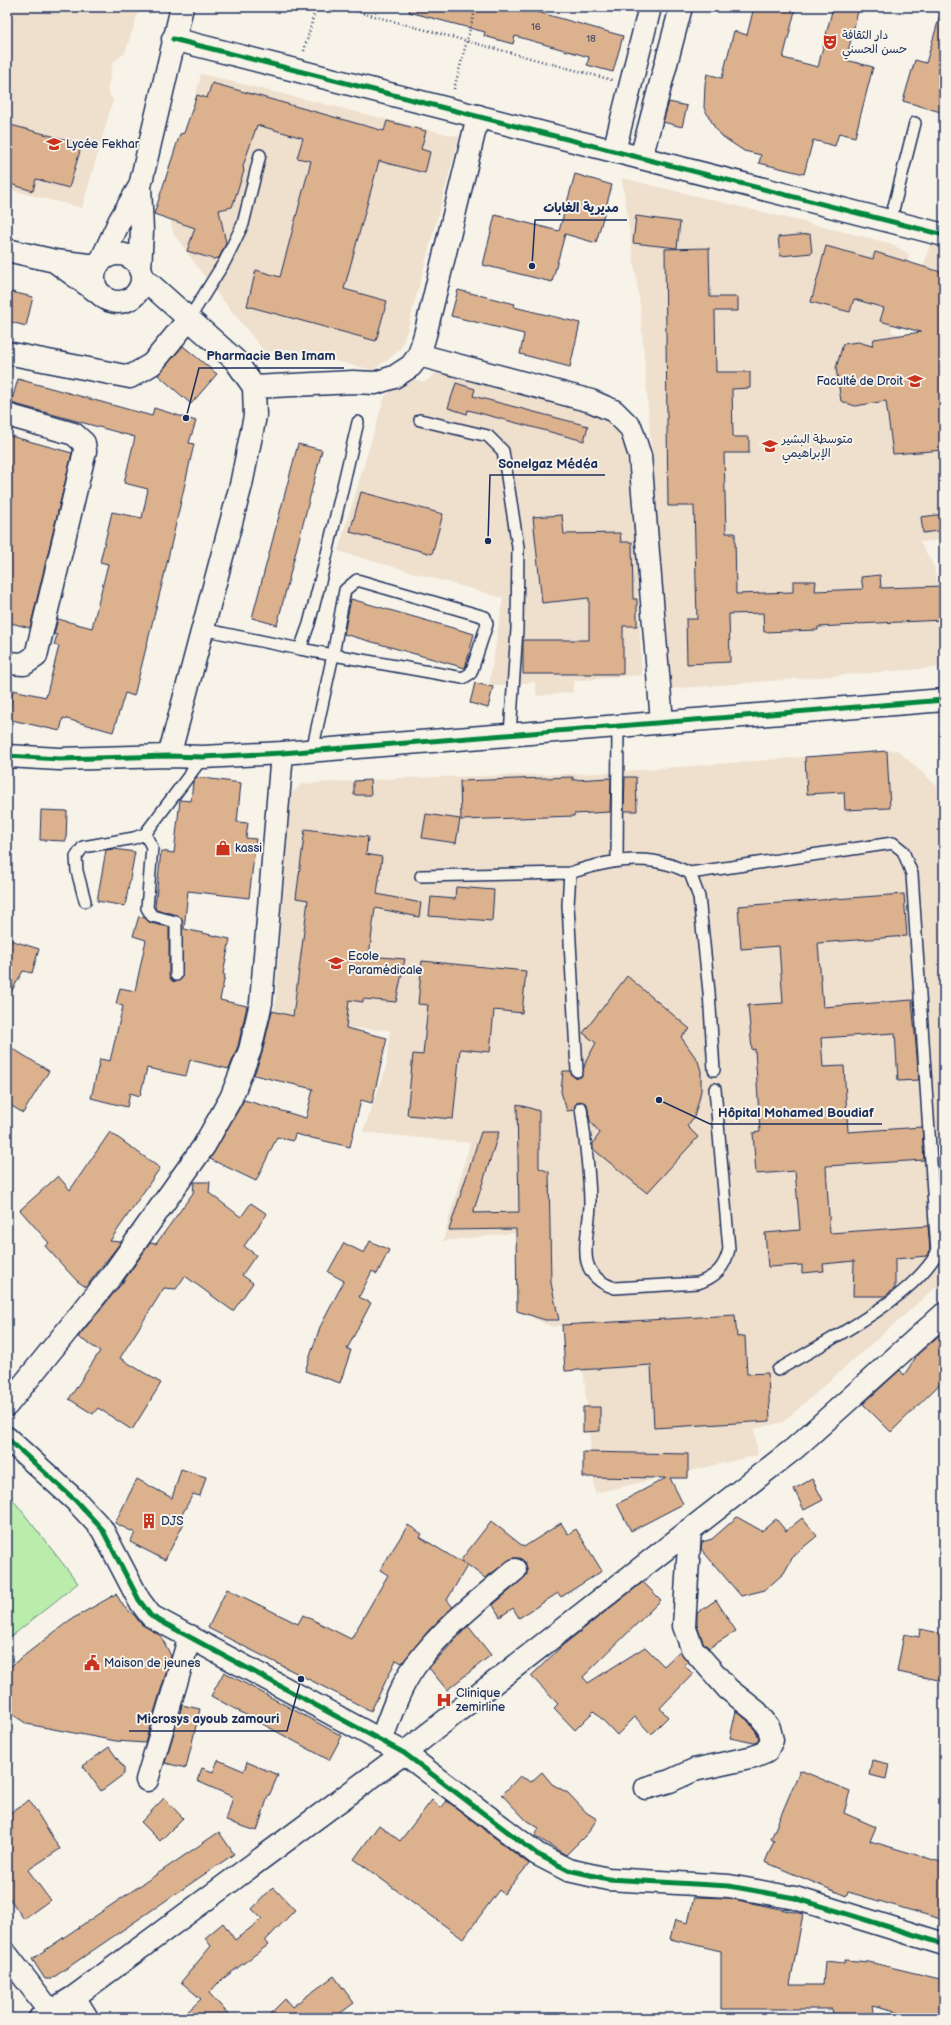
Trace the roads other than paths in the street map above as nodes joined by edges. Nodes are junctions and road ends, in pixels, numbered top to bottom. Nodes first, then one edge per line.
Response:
1 (182, 7) edge
2 (650, 7) edge
3 (681, 7) edge
4 (173, 39) junction
5 (478, 116) junction
6 (916, 123) dead end
7 (614, 151) junction
8 (260, 155) dead end
9 (641, 158) junction
10 (140, 186) junction
11 (890, 222) junction
12 (944, 235) edge
13 (7, 250) edge
14 (55, 261) junction
15 (99, 264) junction
16 (141, 273) junction
17 (113, 299) junction
18 (183, 315) junction
19 (7, 354) edge
20 (419, 355) junction
21 (254, 387) junction
22 (7, 415) edge
23 (420, 420) dead end
24 (358, 422) dead end
25 (202, 629) junction
26 (300, 649) junction
27 (333, 655) junction
28 (7, 663) edge
29 (944, 700) edge
30 (662, 722) junction
31 (618, 726) junction
32 (510, 734) junction
33 (312, 751) junction
34 (282, 753) junction
35 (169, 756) junction
36 (203, 757) junction
37 (11, 760) edge
38 (145, 834) junction
39 (617, 861) junction
40 (570, 873) junction
41 (690, 873) junction
42 (421, 876) dead end
43 (85, 901) dead end
44 (176, 975) dead end
45 (714, 1070) dead end
46 (577, 1071) dead end
47 (715, 1089) dead end
48 (581, 1108) dead end
49 (944, 1314) edge
50 (778, 1370) dead end
51 (7, 1405) edge
52 (7, 1438) edge
53 (690, 1529) junction
54 (514, 1570) dead end
55 (190, 1636) junction
56 (381, 1741) junction
57 (404, 1754) junction
58 (147, 1780) dead end
59 (646, 1788) dead end
60 (942, 1938) edge
61 (7, 1955) edge
62 (74, 1997) junction
63 (45, 2015) edge
64 (87, 2018) edge

1 - 4 street
2 - 7 street
3 - 9 street
4 - 5 street
4 - 10 street
5 - 7 street
5 - 20 street
6 - 11 lane
7 - 9 street
8 - 18 lane
9 - 11 street
10 - 15 street
10 - 16 street
11 - 12 street
13 - 14 street
14 - 15 street
14 - 17 street
15 - 16 street
15 - 17 street
16 - 17 street
16 - 18 street
17 - 18 street
18 - 19 street
18 - 21 street
20 - 21 street
20 - 30 street
21 - 25 street
22 - 28 street
23 - 32 lane
24 - 26 lane
25 - 26 lane
25 - 35 street
26 - 27 lane
27 - 27 lane
27 - 33 lane
29 - 30 street
30 - 31 street
31 - 32 street
31 - 39 lane
32 - 33 street
33 - 34 street
34 - 36 street
34 - 51 street
35 - 36 street
35 - 37 street
36 - 38 lane
38 - 43 lane
38 - 44 lane
39 - 40 lane
39 - 41 lane
40 - 42 lane
40 - 46 lane
41 - 45 lane
41 - 50 lane
47 - 48 lane
49 - 53 street
52 - 55 street
53 - 57 street
53 - 59 street
54 - 56 street
55 - 56 street
55 - 58 street
56 - 57 street
57 - 60 street
57 - 62 street
61 - 63 street
62 - 63 street
62 - 64 street

